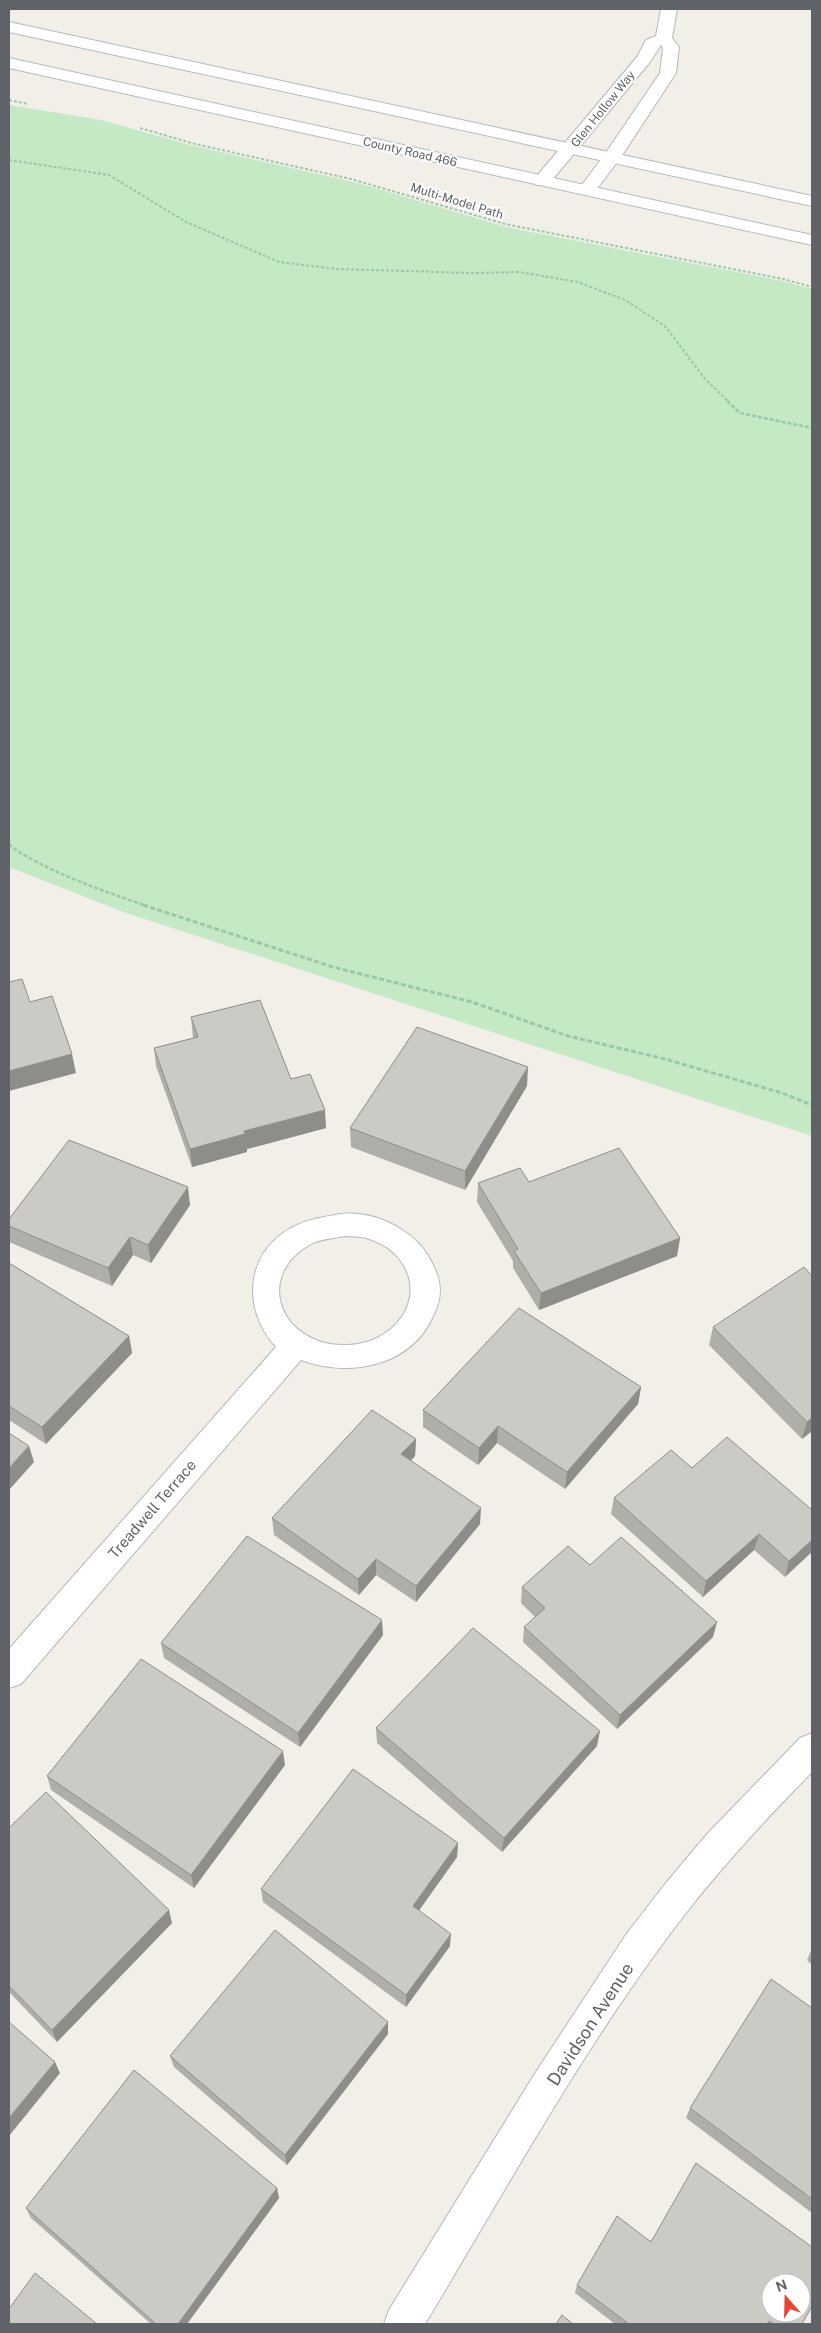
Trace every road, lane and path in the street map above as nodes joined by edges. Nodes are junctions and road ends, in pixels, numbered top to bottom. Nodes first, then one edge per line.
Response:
1 (668, 9) edge
2 (9, 27) edge
3 (664, 39) junction
4 (9, 63) edge
5 (138, 128) dead end
6 (572, 148) junction
7 (612, 157) junction
8 (9, 160) edge
9 (542, 181) junction
10 (587, 190) junction
11 (812, 201) edge
12 (812, 240) edge
13 (812, 287) edge
14 (812, 428) edge
15 (9, 844) edge
16 (812, 1105) edge
17 (296, 1345) junction
18 (9, 1673) edge
19 (812, 1749) edge
20 (403, 2324) edge

1 - 3 main road
2 - 6 main road
3 - 6 main road, Glen Hollow Way
3 - 7 main road
4 - 9 main road, County Road 466
5 - 13 path, Multi-Model Path
6 - 7 main road
6 - 9 main road, Glen Hollow Way
7 - 10 main road
7 - 11 main road
8 - 14 path
9 - 10 main road, County Road 466
10 - 12 main road, County Road 466
15 - 16 path
17 - 17 main road
17 - 18 main road, Treadwell Terrace
19 - 20 main road, Davidson Avenue

